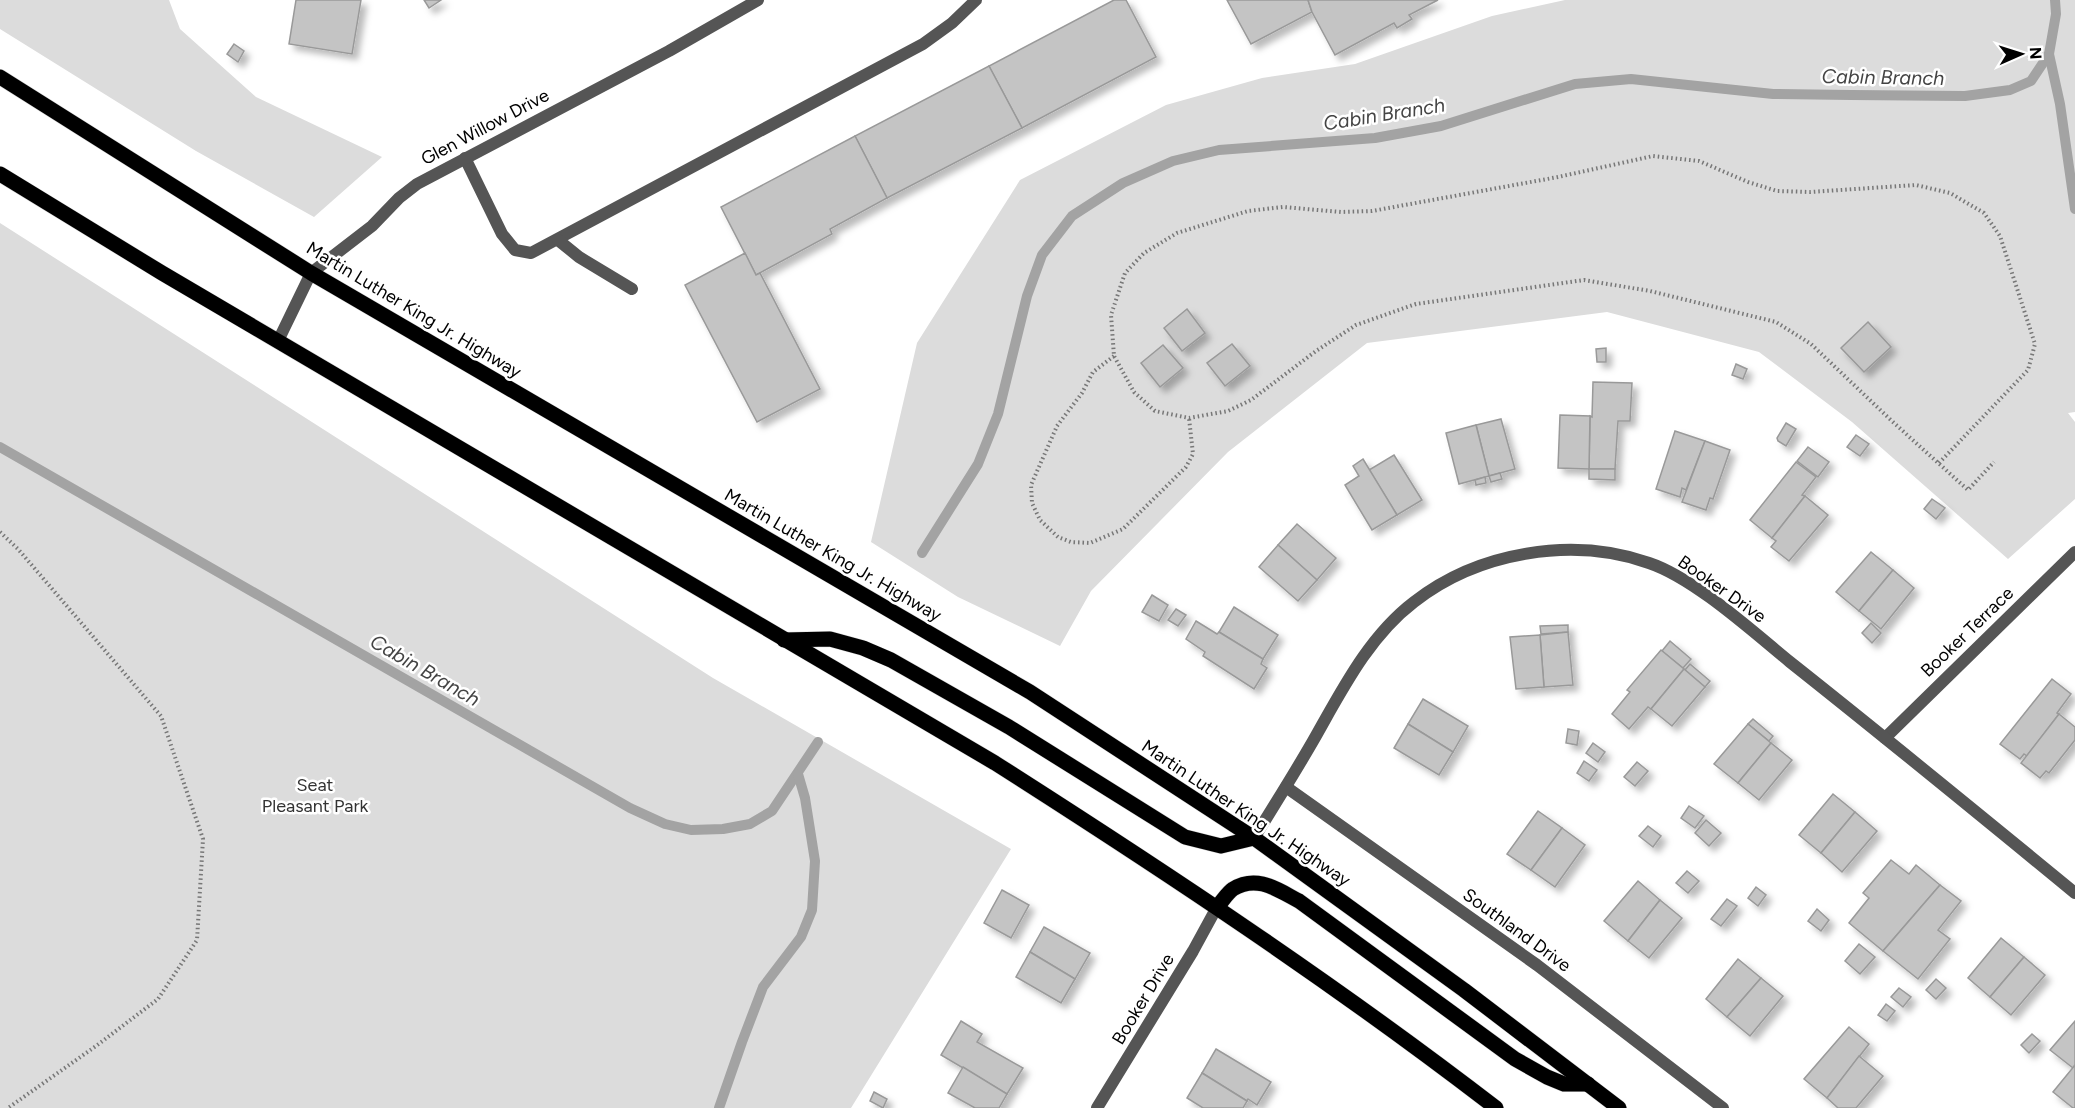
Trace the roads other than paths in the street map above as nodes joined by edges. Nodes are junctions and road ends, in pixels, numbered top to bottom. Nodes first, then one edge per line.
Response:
1 (758, 0) edge
2 (976, 0) edge
3 (0, 77) edge
4 (465, 158) junction
5 (0, 174) edge
6 (558, 240) junction
7 (311, 273) junction
8 (632, 289) dead end
9 (278, 341) junction
10 (2075, 552) edge
11 (783, 640) junction
12 (1885, 738) junction
13 (1286, 787) junction
14 (1254, 838) junction
15 (2075, 893) edge
16 (1217, 907) junction
17 (1588, 1084) junction
18 (1097, 1108) edge
19 (1496, 1108) edge
20 (1619, 1108) edge
21 (1724, 1108) edge

1 - 4 street, Glen Willow Drive
2 - 6 street
3 - 7 main road, Martin Luther King Jr. Highway
4 - 6 street
4 - 7 street, Glen Willow Drive
5 - 9 main road
6 - 8 street
7 - 9 street, Glen Willow Drive
7 - 14 main road, Martin Luther King Jr. Highway
9 - 11 main road
10 - 12 street, Booker Terrace
11 - 14 main road
11 - 16 main road
12 - 13 street, Booker Drive
12 - 15 street, Booker Drive
13 - 14 street, Booker Drive
13 - 21 street, Southland Drive
14 - 17 main road, Martin Luther King Jr. Highway
16 - 17 main road
16 - 18 street, Booker Drive
16 - 19 main road
17 - 20 main road, Martin Luther King Jr. Highway

